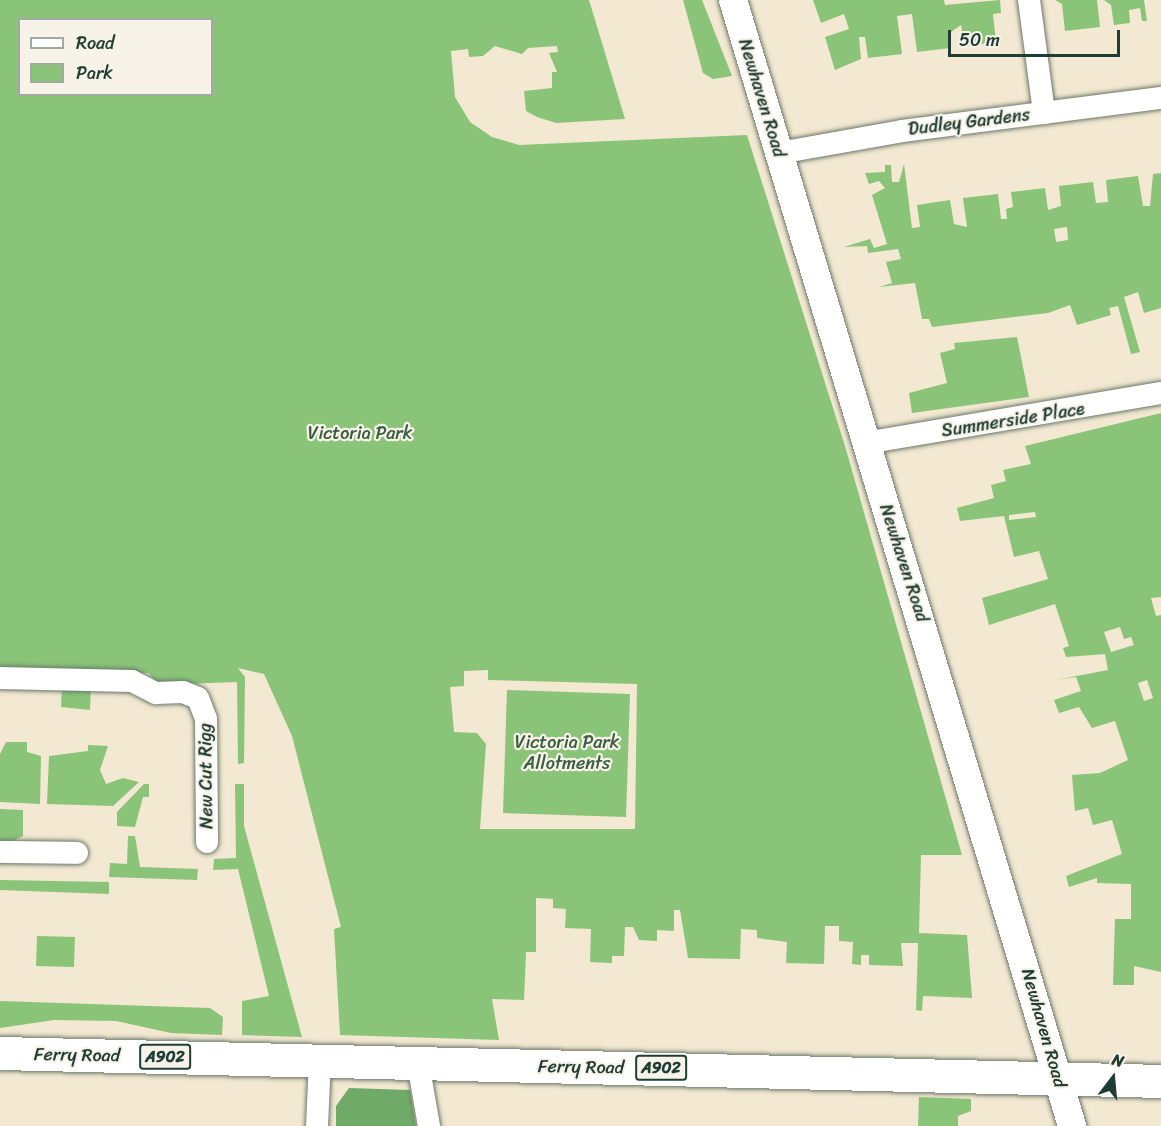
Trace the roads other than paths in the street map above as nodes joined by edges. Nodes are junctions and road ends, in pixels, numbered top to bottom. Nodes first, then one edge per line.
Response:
1 (733, 0) edge
2 (1029, 0) edge
3 (1161, 98) edge
4 (1044, 113) junction
5 (779, 153) junction
6 (1161, 393) edge
7 (865, 442) junction
8 (0, 678) edge
9 (207, 842) dead end
10 (0, 852) edge
11 (77, 853) dead end
12 (0, 1053) edge
13 (325, 1060) junction
14 (418, 1063) junction
15 (1059, 1078) junction
16 (1161, 1082) edge
17 (316, 1126) edge
18 (429, 1126) edge
19 (1072, 1126) edge

1 - 5 street, Newhaven Road
2 - 4 street
3 - 4 street, Dudley Gardens
4 - 5 street, Dudley Gardens
5 - 7 street, Newhaven Road
6 - 7 street, Summerside Place
7 - 15 street, Newhaven Road
8 - 9 street, New Cut Rigg
10 - 11 street
12 - 13 main road, Ferry Road / A902
13 - 14 main road, Ferry Road / A902
13 - 17 street
14 - 15 main road, Ferry Road / A902
14 - 18 street
15 - 16 main road, Ferry Road / A902
15 - 19 street, Newhaven Road

